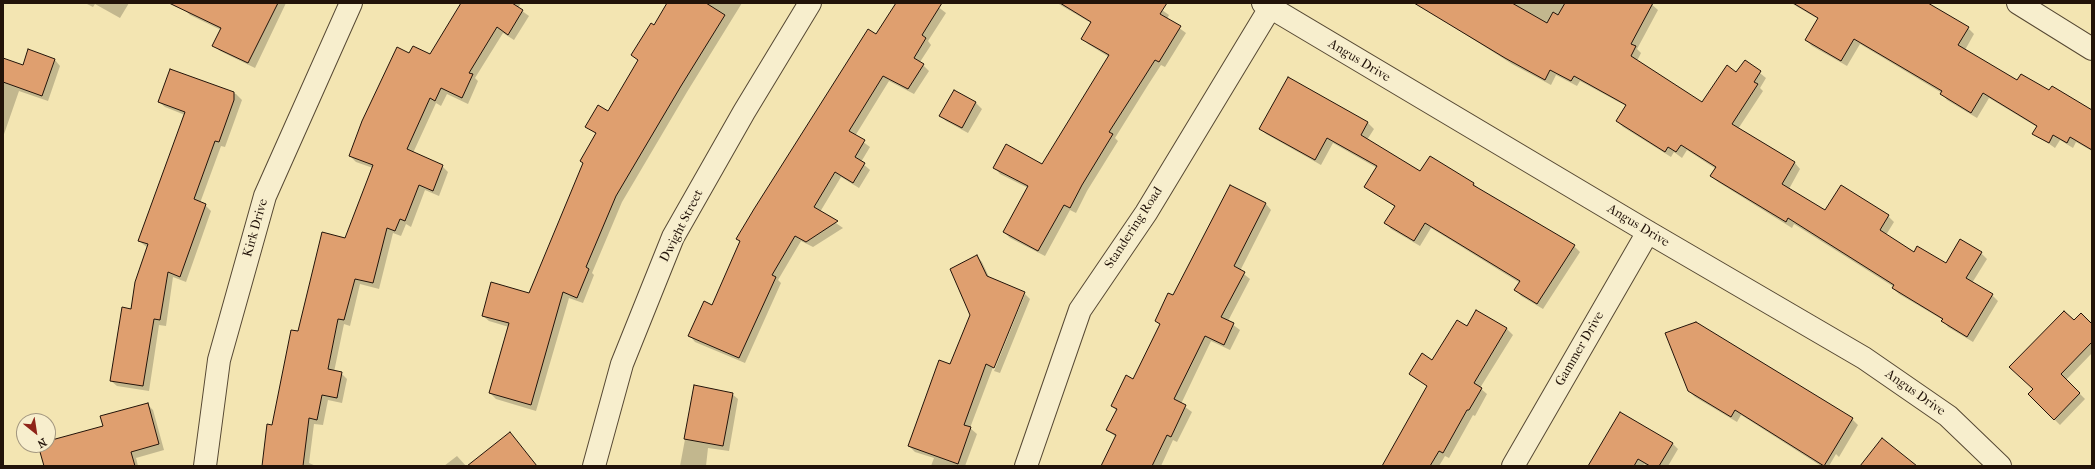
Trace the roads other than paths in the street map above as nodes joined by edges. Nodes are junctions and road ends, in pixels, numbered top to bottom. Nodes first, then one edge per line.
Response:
1 (351, 3) edge
2 (810, 3) edge
3 (2018, 3) edge
4 (1268, 4) edge
5 (2092, 49) edge
6 (1648, 232) junction
7 (205, 466) edge
8 (594, 466) edge
9 (1026, 466) edge
10 (1513, 466) edge
11 (2000, 466) edge

1 - 7 street, Kirk Drive
2 - 8 street, Dwight Street
3 - 5 street
4 - 6 street, Angus Drive
4 - 9 street, Standering Road
6 - 10 street, Gammer Drive
6 - 11 street, Angus Drive

